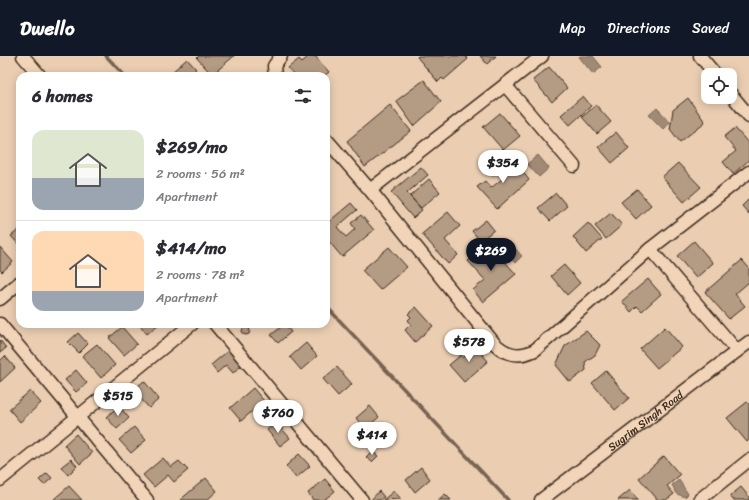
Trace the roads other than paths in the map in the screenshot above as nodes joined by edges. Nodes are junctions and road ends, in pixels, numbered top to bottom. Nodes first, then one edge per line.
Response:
1 (23, 56) edge
2 (281, 56) edge
3 (542, 56) edge
4 (700, 56) edge
5 (710, 68) edge
6 (37, 72) edge
7 (275, 72) edge
8 (505, 85) junction
9 (737, 101) edge
10 (749, 116) edge
11 (330, 144) edge
12 (574, 166) dead end
13 (749, 172) edge
14 (370, 190) junction
15 (650, 250) junction
16 (16, 285) edge
17 (0, 299) edge
18 (0, 324) edge
19 (187, 328) edge
20 (218, 328) edge
21 (745, 348) edge
22 (77, 416) junction
23 (749, 460) edge
24 (0, 480) edge
25 (544, 498) edge
26 (147, 500) edge
27 (362, 500) edge
28 (699, 500) edge

1 - 6 street
2 - 7 street
3 - 8 street
4 - 5 street
8 - 12 street
8 - 14 street
9 - 10 street
11 - 14 street
13 - 15 street
14 - 15 street
15 - 21 street
16 - 17 street
18 - 22 street
19 - 22 street
20 - 27 street
21 - 25 street, Sugrim Singh Road
22 - 24 street
22 - 26 street
23 - 28 street

